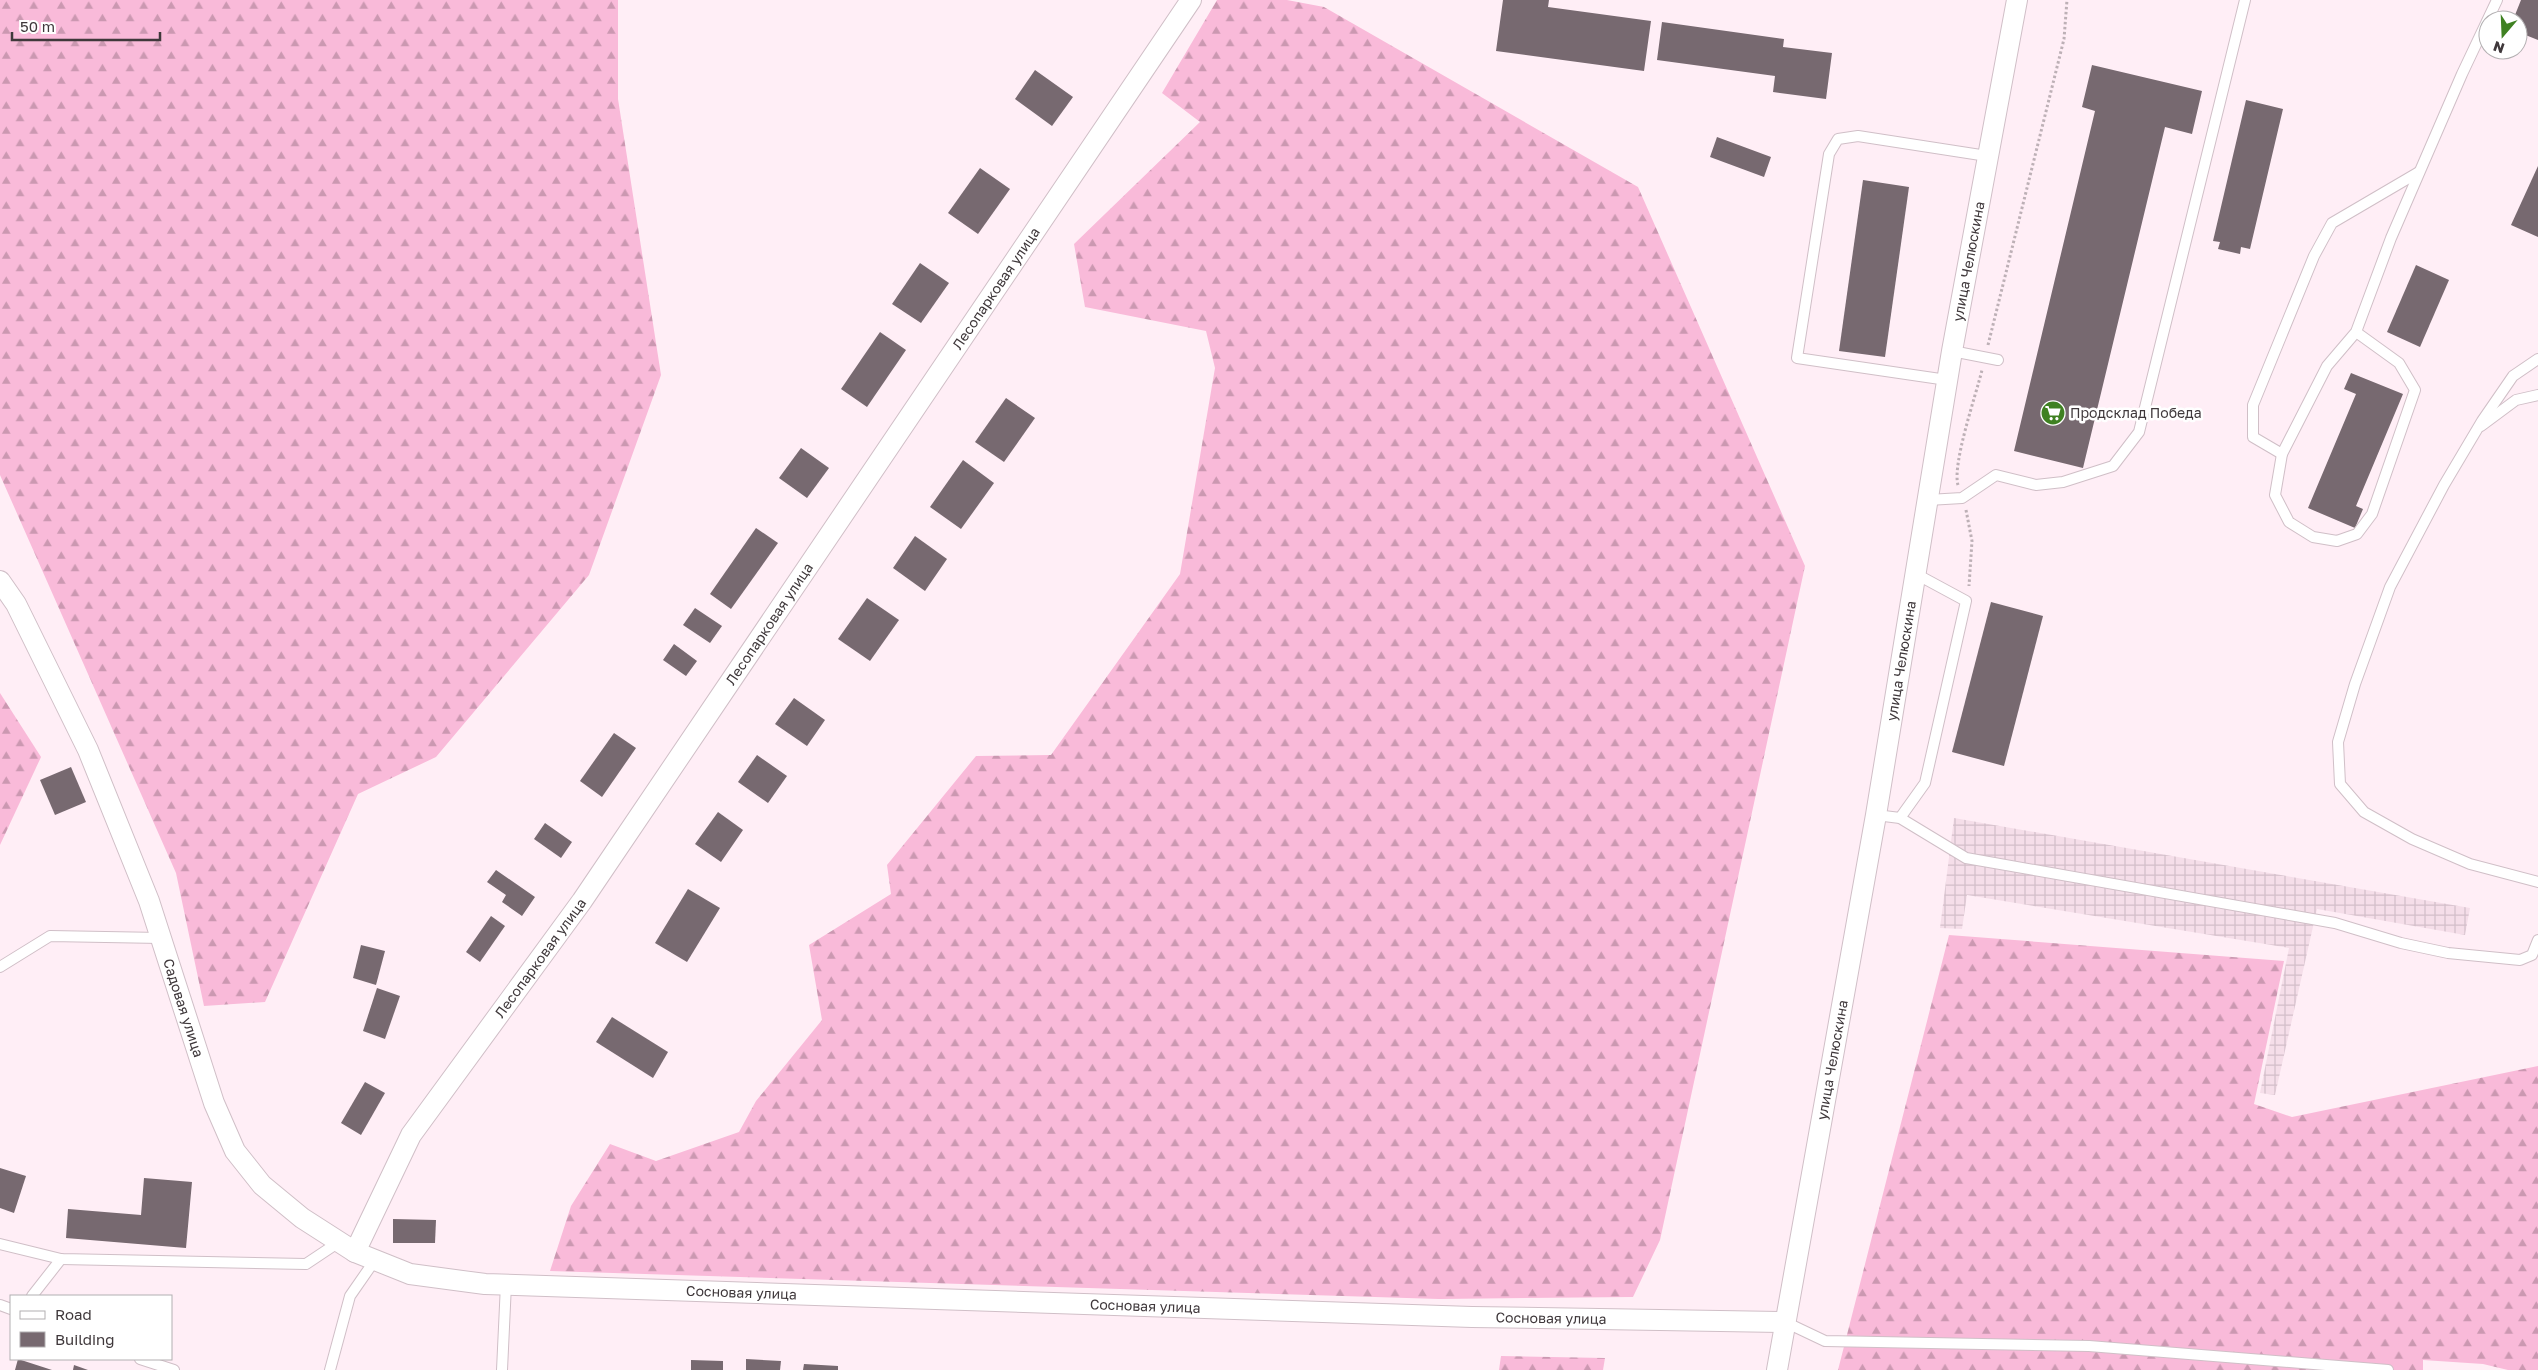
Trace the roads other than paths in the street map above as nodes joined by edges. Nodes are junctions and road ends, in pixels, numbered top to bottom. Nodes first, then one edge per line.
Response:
1 (1191, 0) edge
2 (2017, 0) edge
3 (2244, 0) edge
4 (2497, 0) edge
5 (1987, 156) junction
6 (2419, 172) junction
7 (2356, 332) junction
8 (1952, 351) junction
9 (2538, 359) edge
10 (1998, 360) dead end
11 (1947, 380) junction
12 (2538, 395) edge
13 (2476, 430) junction
14 (2282, 454) junction
15 (1928, 500) junction
16 (1916, 574) junction
17 (0, 581) edge
18 (1876, 815) junction
19 (1900, 818) junction
20 (2538, 882) edge
21 (161, 938) junction
22 (2538, 940) edge
23 (0, 967) edge
24 (0, 1244) edge
25 (347, 1247) junction
26 (61, 1259) junction
27 (375, 1260) junction
28 (506, 1284) junction
29 (33, 1295) edge
30 (1785, 1322) junction
31 (151, 1367) edge
32 (174, 1370) edge
33 (330, 1370) edge
34 (502, 1370) edge
35 (1777, 1370) edge
36 (2388, 1370) edge

1 - 25 street, Лесопарковая улица
2 - 5 street, улица Челюскина
3 - 15 lane
4 - 6 lane
5 - 8 street, улица Челюскина
5 - 11 lane
6 - 7 lane
6 - 14 lane
7 - 14 lane
7 - 14 lane
8 - 10 lane
8 - 11 street, улица Челюскина
9 - 13 lane
11 - 15 street, улица Челюскина
12 - 13 lane
13 - 20 lane
15 - 16 street, улица Челюскина
16 - 18 street, улица Челюскина
16 - 19 lane
17 - 21 street, Садовая улица
18 - 19 lane
18 - 30 street, улица Челюскина
19 - 22 lane
21 - 23 lane
21 - 25 street, Садовая улица
24 - 26 lane
25 - 26 lane
25 - 27 street, Садовая улица
26 - 29 lane
27 - 28 street, Садовая улица
27 - 33 lane
28 - 30 street, Сосновая улица
28 - 34 lane
30 - 35 street, улица Челюскина
30 - 36 lane
31 - 32 lane

